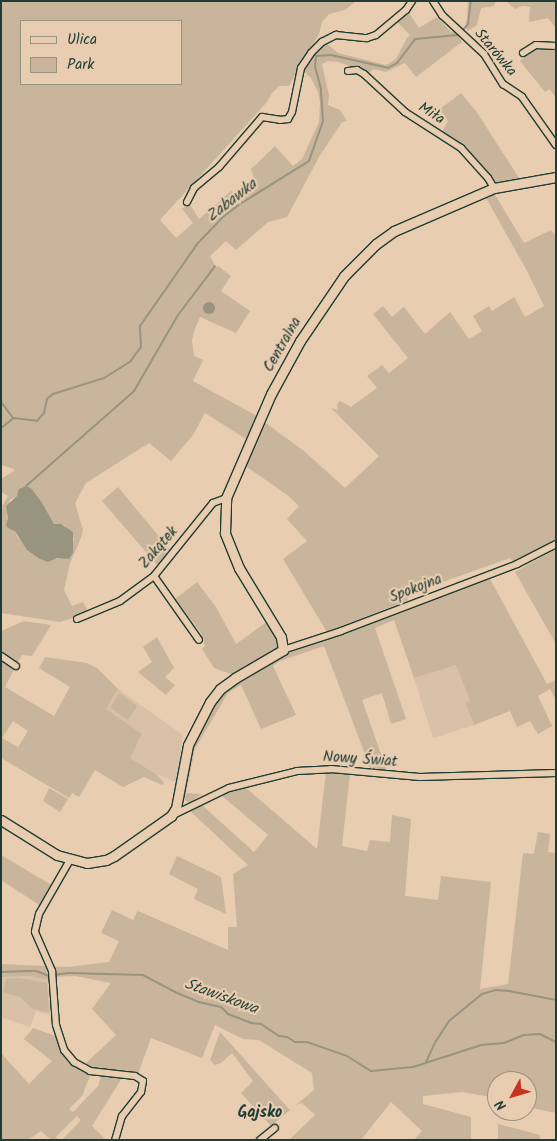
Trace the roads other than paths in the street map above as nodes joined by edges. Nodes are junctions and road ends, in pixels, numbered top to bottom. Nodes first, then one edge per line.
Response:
1 (412, 1) edge
2 (433, 1) edge
3 (556, 46) edge
4 (523, 53) dead end
5 (348, 71) dead end
6 (556, 145) edge
7 (556, 177) edge
8 (494, 188) junction
9 (187, 202) dead end
10 (226, 498) junction
11 (556, 544) edge
12 (154, 576) junction
13 (77, 619) dead end
14 (199, 640) dead end
15 (283, 650) junction
16 (1, 656) edge
17 (16, 666) dead end
18 (556, 772) edge
19 (171, 816) junction
20 (1, 820) edge
21 (70, 860) junction
22 (274, 1128) dead end
23 (115, 1140) edge
24 (260, 1140) edge

1 - 9 street
2 - 6 street, Starówka
3 - 4 street
5 - 8 street, Miła
7 - 8 street, Centralna
8 - 10 street, Centralna
10 - 12 street, Zakątek
10 - 15 street, Centralna
11 - 15 street, Spokojna
12 - 13 street, Zakątek
12 - 14 street
15 - 19 street
16 - 17 street
18 - 19 street, Nowy Świat
19 - 21 street
20 - 21 street
21 - 23 street
22 - 24 street

